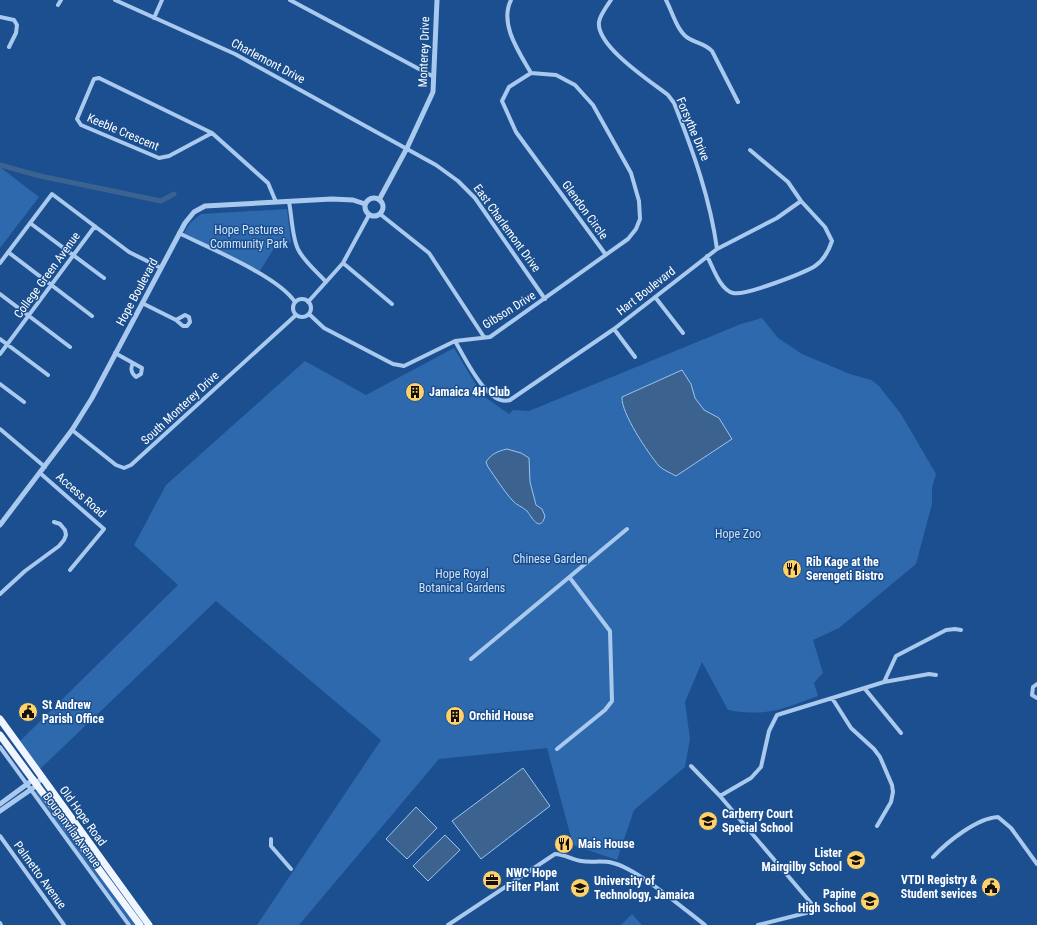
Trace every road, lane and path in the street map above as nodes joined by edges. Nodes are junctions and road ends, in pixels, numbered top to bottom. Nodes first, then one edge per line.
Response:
1 (61, 0) edge
2 (115, 0) edge
3 (162, 0) edge
4 (290, 0) edge
5 (436, 0) edge
6 (511, 0) edge
7 (611, 0) edge
8 (666, 0) edge
9 (58, 5) dead end
10 (0, 17) edge
11 (154, 18) junction
12 (9, 47) dead end
13 (531, 73) junction
14 (434, 76) junction
15 (738, 102) dead end
16 (212, 133) junction
17 (408, 148) junction
18 (750, 150) dead end
19 (379, 200) junction
20 (800, 201) junction
21 (276, 202) junction
22 (289, 202) junction
23 (365, 204) junction
24 (380, 214) junction
25 (369, 215) junction
26 (30, 223) junction
27 (95, 226) junction
28 (179, 233) junction
29 (717, 250) junction
30 (8, 252) junction
31 (606, 255) junction
32 (74, 256) junction
33 (708, 256) junction
34 (0, 262) edge
35 (343, 263) junction
36 (161, 268) junction
37 (104, 278) dead end
38 (326, 282) junction
39 (52, 284) junction
40 (0, 294) edge
41 (655, 297) junction
42 (545, 299) junction
43 (295, 302) junction
44 (308, 302) junction
45 (142, 303) junction
46 (392, 304) dead end
47 (309, 314) junction
48 (296, 315) junction
49 (30, 316) junction
50 (92, 316) dead end
51 (176, 320) dead end
52 (614, 329) junction
53 (683, 333) dead end
54 (484, 337) junction
55 (0, 339) edge
56 (455, 341) junction
57 (7, 345) junction
58 (70, 347) dead end
59 (115, 353) junction
60 (0, 354) edge
61 (635, 357) dead end
62 (133, 363) dead end
63 (48, 375) dead end
64 (0, 384) edge
65 (24, 402) dead end
66 (0, 429) edge
67 (72, 430) junction
68 (45, 468) junction
69 (40, 473) junction
70 (54, 522) dead end
71 (0, 525) edge
72 (627, 529) dead end
73 (70, 570) dead end
74 (570, 578) junction
75 (0, 594) edge
76 (961, 630) dead end
77 (471, 659) dead end
78 (936, 675) dead end
79 (884, 682) junction
80 (1037, 684) edge
81 (865, 688) junction
82 (832, 698) junction
83 (1037, 698) edge
84 (0, 719) edge
85 (902, 733) dead end
86 (0, 735) edge
87 (0, 747) edge
88 (557, 749) dead end
89 (691, 766) dead end
90 (42, 776) junction
91 (31, 784) junction
92 (720, 796) junction
93 (0, 804) edge
94 (0, 811) edge
95 (877, 826) dead end
96 (0, 836) edge
97 (271, 839) dead end
98 (933, 857) dead end
99 (1037, 864) edge
100 (291, 869) dead end
101 (64, 925) edge
102 (129, 925) edge
103 (140, 925) edge
104 (149, 925) edge
105 (448, 925) edge
106 (705, 925) edge
107 (758, 925) edge

1 - 9 street
2 - 11 street, Charlemont Drive
3 - 11 street
4 - 14 street
5 - 14 street, Monterey Drive
6 - 13 street
7 - 29 street, Forsythe Drive
8 - 15 street
10 - 12 street
11 - 17 street, Charlemont Drive
13 - 31 street, Glendon Circle
13 - 31 street, Glendon Circle
14 - 17 street, Monterey Drive
16 - 16 street, Keeble Crescent
16 - 21 street, Keeble Crescent
17 - 19 street, Monterey Drive
17 - 42 street, East Charlemont Drive
18 - 20 street
19 - 23 street
19 - 24 street
20 - 29 street, Hart Boulevard
20 - 33 street
21 - 22 street, Hope Boulevard
21 - 28 street, Hope Boulevard
22 - 23 street, Hope Boulevard
22 - 38 street
23 - 25 street
24 - 25 street
24 - 54 street
25 - 35 street
26 - 27 street
26 - 30 street
26 - 32 street
27 - 32 street, College Green Avenue
27 - 36 street
28 - 36 street, Hope Boulevard
28 - 43 street
29 - 33 street, Hart Boulevard
30 - 34 street
30 - 39 street
31 - 42 street, Gibson Drive
32 - 37 street
32 - 39 street, College Green Avenue
33 - 41 street, Hart Boulevard
35 - 38 street
35 - 46 street
36 - 45 street, Hope Boulevard
38 - 44 street
39 - 49 street, College Green Avenue
39 - 50 street
40 - 49 street
41 - 52 street, Hart Boulevard
41 - 53 street
42 - 54 street, Gibson Drive
43 - 44 street
43 - 48 street
44 - 47 street
45 - 51 street
45 - 59 street, Hope Boulevard
47 - 48 street
47 - 56 street, Gibson Drive
48 - 67 street, South Monterey Drive
49 - 57 street, College Green Avenue
49 - 58 street
52 - 56 street, Hart Boulevard
52 - 61 street
54 - 56 street, Gibson Drive
55 - 57 street
57 - 60 street, College Green Avenue
57 - 63 street
59 - 62 street
59 - 67 street, Hope Boulevard
64 - 65 street
66 - 68 street
67 - 68 street, Hope Boulevard
68 - 69 street, Hope Boulevard
69 - 71 street, Hope Boulevard
69 - 73 street, Access Road
70 - 75 street
72 - 74 street
74 - 77 street
74 - 88 street
76 - 79 street
78 - 79 street
79 - 81 street
80 - 83 street
81 - 82 street
81 - 85 street
82 - 92 street
82 - 95 street
84 - 90 main road, Old Hope Road
86 - 91 main road, Old Hope Road
87 - 91 street, Bouganvila Avenue
89 - 92 street
90 - 91 street
90 - 104 main road, Old Hope Road
91 - 93 street
91 - 94 street
91 - 102 street, Bouganvila Avenue
91 - 103 main road, Old Hope Road
92 - 107 street
96 - 101 street, Palmetto Avenue
97 - 100 street
98 - 99 street
105 - 106 street

